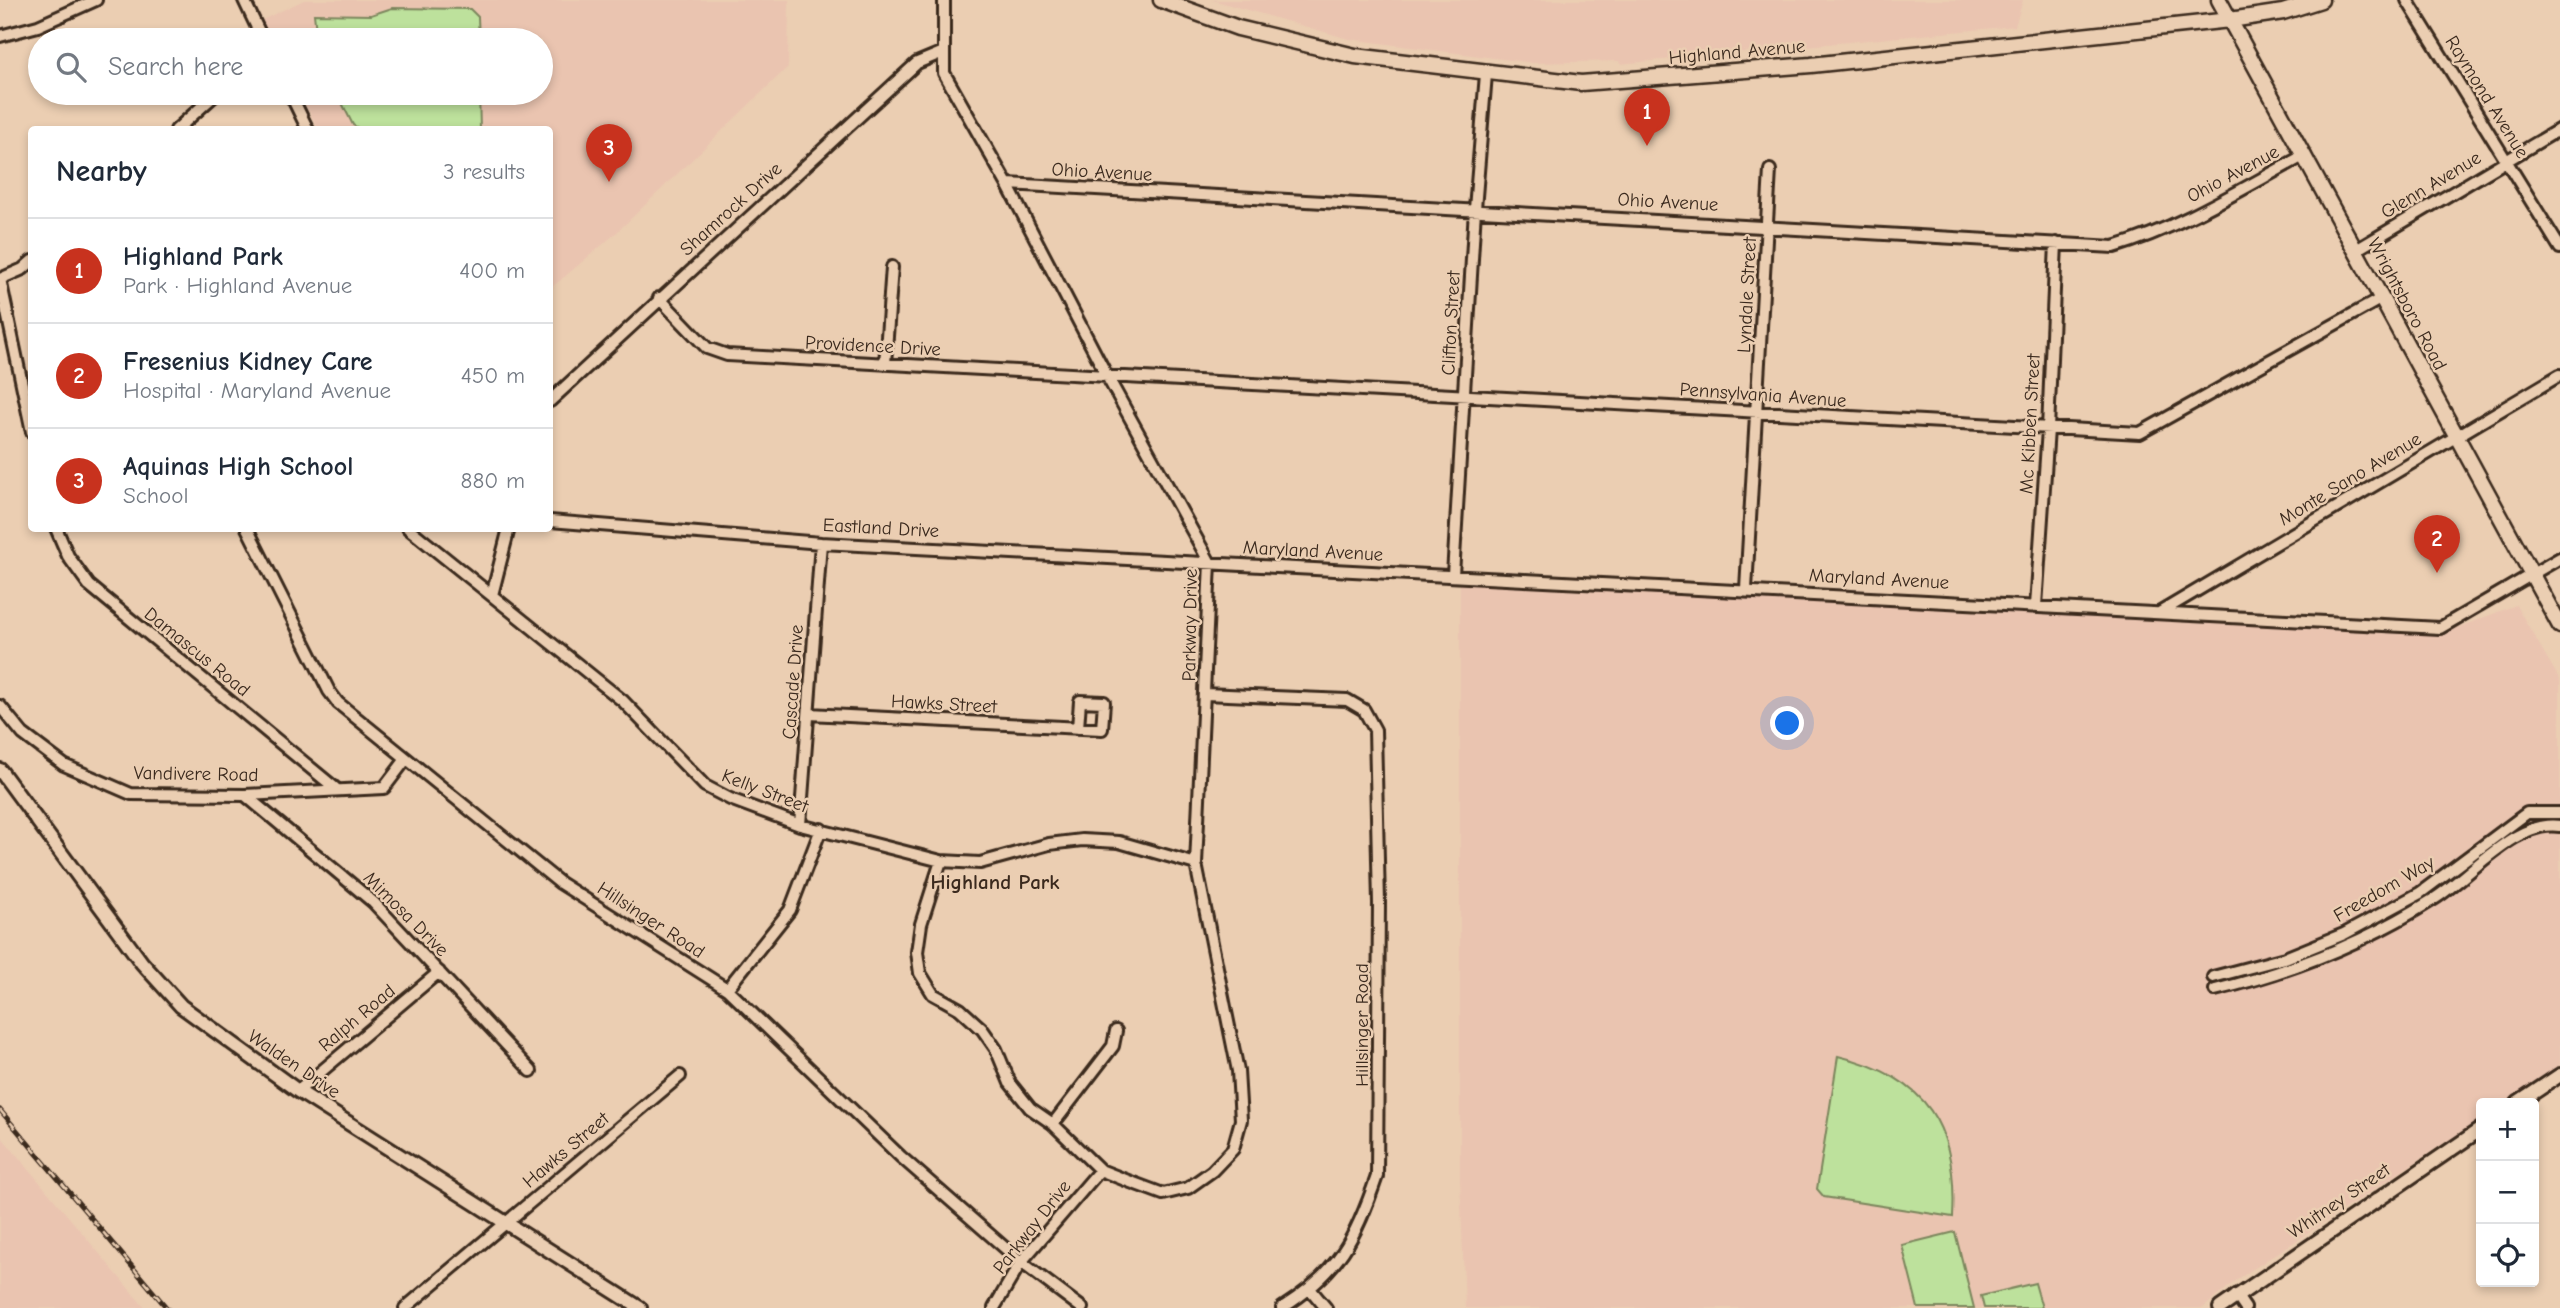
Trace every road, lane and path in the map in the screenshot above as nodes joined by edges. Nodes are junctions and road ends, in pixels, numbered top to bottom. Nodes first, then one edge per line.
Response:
1 (96, 0) edge
2 (244, 0) edge
3 (943, 0) edge
4 (1161, 0) edge
5 (2219, 0) edge
6 (2321, 0) edge
7 (2407, 0) edge
8 (2230, 20) junction
9 (30, 28) edge
10 (257, 28) edge
11 (28, 29) edge
12 (0, 36) edge
13 (941, 53) junction
14 (1486, 74) junction
15 (204, 105) edge
16 (296, 105) edge
17 (180, 126) edge
18 (306, 126) edge
19 (2560, 129) edge
20 (2305, 155) junction
21 (2506, 161) junction
22 (1770, 170) dead end
23 (1007, 184) junction
24 (1475, 209) junction
25 (1768, 225) junction
26 (2056, 243) junction
27 (2560, 248) edge
28 (2356, 250) junction
29 (28, 265) edge
30 (892, 267) dead end
31 (0, 279) edge
32 (659, 298) junction
33 (2382, 298) junction
34 (886, 364) junction
35 (2560, 375) edge
36 (1107, 376) junction
37 (1465, 394) junction
38 (553, 398) edge
39 (1759, 412) junction
40 (28, 413) edge
41 (2048, 429) junction
42 (2457, 436) junction
43 (553, 521) edge
44 (57, 532) edge
45 (249, 532) edge
46 (413, 532) edge
47 (508, 532) edge
48 (821, 542) junction
49 (2560, 558) edge
50 (1210, 563) junction
51 (1452, 575) junction
52 (2532, 575) junction
53 (1746, 589) junction
54 (492, 595) junction
55 (2036, 606) junction
56 (2158, 614) junction
57 (2560, 626) edge
58 (1205, 694) junction
59 (0, 706) edge
60 (809, 714) junction
61 (1078, 728) dead end
62 (406, 759) junction
63 (0, 770) edge
64 (335, 788) junction
65 (245, 794) junction
66 (2560, 813) edge
67 (800, 825) junction
68 (2560, 826) edge
69 (821, 829) junction
70 (941, 862) junction
71 (1196, 864) junction
72 (439, 972) junction
73 (2213, 977) dead end
74 (727, 989) junction
75 (2216, 990) dead end
76 (1116, 1031) dead end
77 (531, 1070) dead end
78 (2560, 1075) edge
79 (680, 1076) dead end
80 (298, 1091) junction
81 (2526, 1098) edge
82 (1053, 1124) junction
83 (2476, 1132) edge
84 (1100, 1170) junction
85 (506, 1223) junction
86 (1021, 1262) junction
87 (1311, 1290) junction
88 (2236, 1295) junction
89 (404, 1308) edge
90 (640, 1308) edge
91 (994, 1308) edge
92 (1082, 1308) edge
93 (1282, 1308) edge
94 (1326, 1308) edge
95 (2220, 1308) edge
96 (2245, 1308) edge

1 - 9 street
2 - 10 street
3 - 13 street, Parkway Drive
4 - 14 main road, Highland Avenue
5 - 8 main road, Wrightsboro Road
6 - 8 main road, Highland Avenue
7 - 21 street, Raymond Avenue
8 - 14 main road, Highland Avenue
8 - 20 main road, Wrightsboro Road
11 - 12 street
13 - 23 street, Parkway Drive
13 - 32 street, Shamrock Drive
14 - 24 street, Clifton Street
15 - 17 street
16 - 18 street
19 - 21 street, Glenn Avenue
20 - 26 street, Ohio Avenue
20 - 28 main road, Wrightsboro Road
21 - 27 street, Raymond Avenue
21 - 28 street, Glenn Avenue
22 - 25 street, Lyndale Street
23 - 24 street, Ohio Avenue
23 - 36 street, Parkway Drive
24 - 25 street, Ohio Avenue
24 - 37 street, Clifton Street
25 - 26 street, Ohio Avenue
25 - 39 street, Lyndale Street
26 - 41 street, Mc Kibben Street
28 - 33 main road, Wrightsboro Road
29 - 31 street
30 - 34 street
31 - 40 street
32 - 34 street, Providence Drive
32 - 38 street, Shamrock Drive
33 - 41 street, Pennsylvania Avenue
33 - 42 main road, Wrightsboro Road
34 - 36 street, Providence Drive
35 - 42 street, Monte Sano Avenue
36 - 37 street, Pennsylvania Avenue
36 - 50 street, Parkway Drive
37 - 39 street, Pennsylvania Avenue
37 - 51 street, Clifton Street
39 - 41 street, Pennsylvania Avenue
39 - 53 street, Lyndale Street
41 - 55 street, Mc Kibben Street
42 - 52 main road, Wrightsboro Road
42 - 56 street, Monte Sano Avenue
43 - 48 street, Eastland Drive
44 - 64 street, Damascus Road
45 - 62 street, Hillsinger Road
46 - 54 street, Kelly Street
47 - 54 street
48 - 50 street, Eastland Drive
48 - 60 street, Cascade Drive
49 - 52 street, Maryland Avenue
50 - 51 street, Maryland Avenue
50 - 58 street, Parkway Drive
51 - 53 street, Maryland Avenue
52 - 56 street, Maryland Avenue
52 - 57 main road, Wrightsboro Road
53 - 55 street, Maryland Avenue
54 - 67 street, Kelly Street
55 - 56 street, Maryland Avenue
58 - 71 street, Parkway Drive
58 - 87 street, Hillsinger Road
59 - 65 street, Vandivere Road
60 - 61 street, Hawks Street
60 - 67 street, Cascade Drive
62 - 64 street, Vandivere Road
62 - 74 street, Hillsinger Road
63 - 80 street, Walden Drive
64 - 65 street, Vandivere Road
65 - 72 street, Mimosa Drive
66 - 73 street, Freedom Way
67 - 69 street, Kelly Street
68 - 75 street, Freedom Way
69 - 70 street, Kelly Street
69 - 74 street
70 - 71 street, Kelly Street
70 - 82 street
71 - 84 street, Parkway Drive
72 - 77 street, Mimosa Drive
72 - 80 street, Ralph Road
74 - 86 street, Hillsinger Road
76 - 82 street
78 - 81 street
79 - 85 street, Hawks Street
80 - 85 street, Walden Drive
82 - 84 street
83 - 88 street, Whitney Street
84 - 86 street, Parkway Drive
85 - 89 street, Hawks Street
85 - 90 street, Walden Drive
86 - 91 street, Parkway Drive
86 - 92 street, Hillsinger Road
87 - 93 street, Hillsinger Road
87 - 94 street
88 - 95 street, Whitney Street
88 - 96 street

